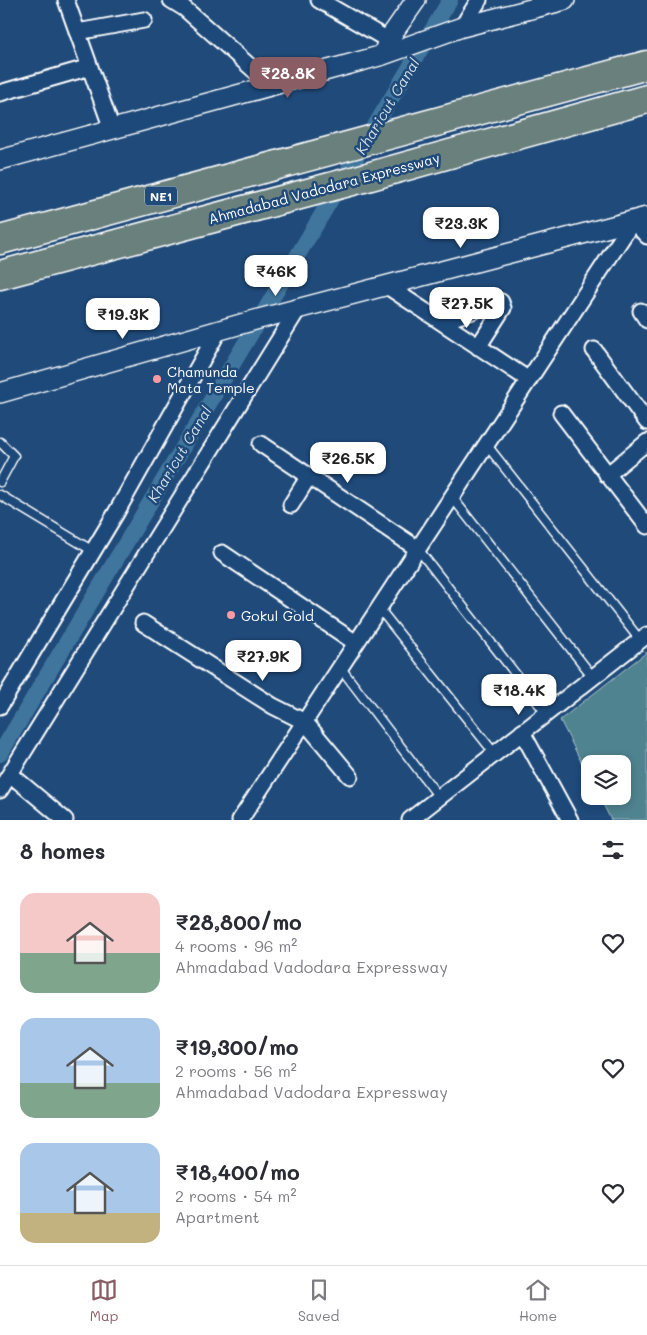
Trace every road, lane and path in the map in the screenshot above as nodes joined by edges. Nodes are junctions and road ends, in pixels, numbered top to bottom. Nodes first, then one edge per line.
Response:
1 (66, 0) edge
2 (172, 0) edge
3 (319, 0) edge
4 (416, 0) edge
5 (479, 0) edge
6 (565, 0) edge
7 (144, 20) dead end
8 (462, 27) junction
9 (78, 32) junction
10 (385, 48) junction
11 (647, 65) edge
12 (90, 68) junction
13 (272, 86) junction
14 (0, 93) edge
15 (647, 100) edge
16 (112, 129) junction
17 (0, 160) edge
18 (640, 219) edge
19 (31, 231) junction
20 (0, 234) edge
21 (647, 236) edge
22 (0, 240) edge
23 (116, 244) junction
24 (0, 275) edge
25 (387, 286) junction
26 (0, 291) edge
27 (298, 309) junction
28 (442, 322) junction
29 (220, 330) junction
30 (478, 347) junction
31 (594, 350) dead end
32 (529, 380) junction
33 (0, 393) edge
34 (561, 413) dead end
35 (647, 422) edge
36 (0, 442) edge
37 (647, 442) edge
38 (261, 444) dead end
39 (486, 444) junction
40 (607, 475) junction
41 (309, 476) junction
42 (0, 482) edge
43 (0, 495) edge
44 (452, 497) junction
45 (291, 505) dead end
46 (647, 526) edge
47 (418, 549) junction
48 (93, 551) junction
49 (222, 553) dead end
50 (378, 607) junction
51 (144, 623) dead end
52 (644, 637) edge
53 (356, 643) junction
54 (340, 667) junction
55 (593, 677) junction
56 (0, 706) edge
57 (546, 713) junction
58 (305, 722) junction
59 (522, 732) junction
60 (495, 754) junction
61 (10, 774) junction
62 (350, 776) dead end
63 (0, 790) edge
64 (439, 798) junction
65 (65, 820) edge
66 (240, 820) edge
67 (410, 820) edge
68 (570, 820) edge

1 - 9 street
2 - 13 street
3 - 10 street
4 - 10 street
5 - 8 street
6 - 8 street
7 - 9 street
8 - 10 street
9 - 12 street
10 - 13 street
11 - 19 highway, NE1
12 - 14 street
12 - 16 street
13 - 16 street
15 - 23 highway, Ahmadabad Vadodara Expressway
16 - 17 street
18 - 21 street
18 - 25 street
18 - 32 street
19 - 20 highway
19 - 22 highway, NE1
23 - 24 highway, Ahmadabad Vadodara Expressway
23 - 26 highway
25 - 27 street
25 - 28 street
27 - 29 street
27 - 61 street
28 - 30 street
28 - 30 street
29 - 33 street
29 - 48 street
30 - 32 street
31 - 35 street
32 - 39 street
34 - 40 street
36 - 42 lane
37 - 40 street
38 - 41 street
39 - 44 street
39 - 52 lane
40 - 46 street
41 - 45 street
41 - 47 street
43 - 48 lane
44 - 47 street
44 - 55 lane
47 - 50 street
47 - 57 lane
48 - 56 street
49 - 53 street
50 - 53 street
50 - 60 lane
51 - 58 street
52 - 55 street
53 - 54 street
54 - 58 street
54 - 64 lane
55 - 57 street
57 - 59 street
58 - 62 street
58 - 66 street
59 - 60 street
59 - 68 street
60 - 64 street
61 - 63 street
61 - 65 street
64 - 67 street

